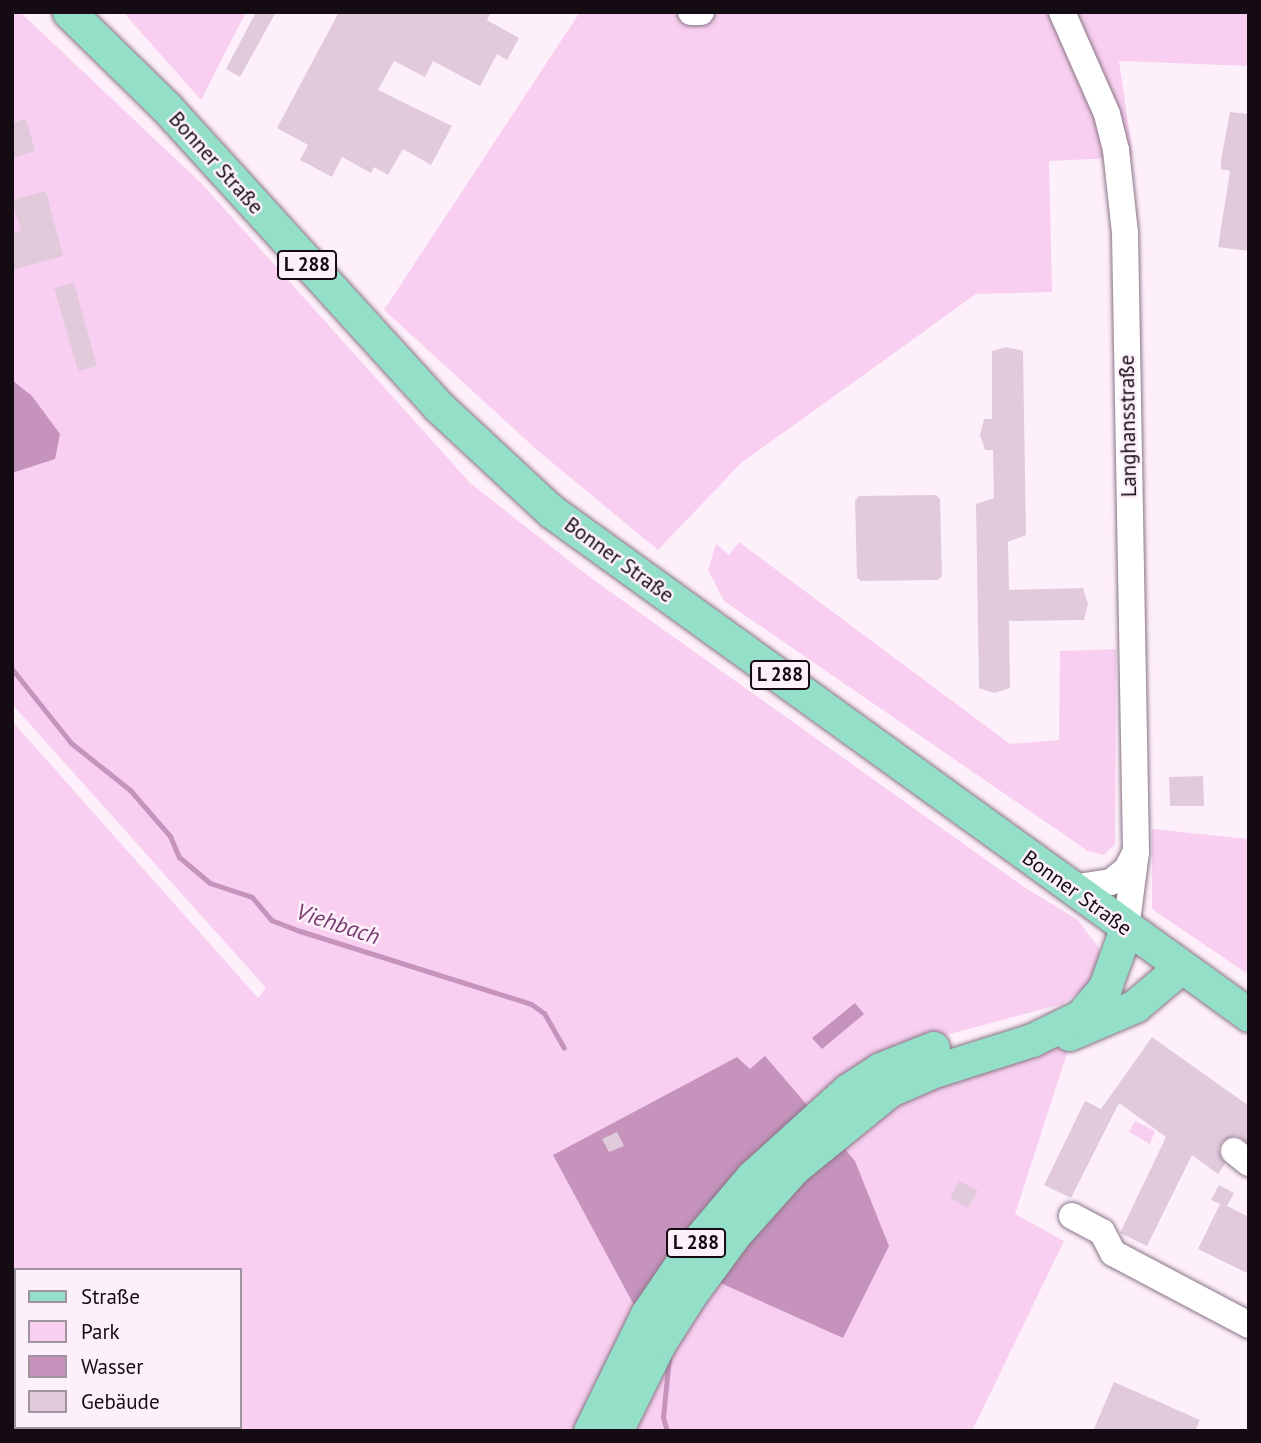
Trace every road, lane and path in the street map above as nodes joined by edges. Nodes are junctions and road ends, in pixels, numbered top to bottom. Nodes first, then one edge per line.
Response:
1 (69, 12) edge
2 (691, 12) edge
3 (701, 12) edge
4 (1062, 12) edge
5 (1136, 852) junction
6 (1071, 888) junction
7 (1126, 929) junction
8 (1181, 967) junction
9 (1096, 1000) junction
10 (1249, 1015) edge
11 (1032, 1040) junction
12 (855, 1099) junction
13 (1073, 1216) dead end
14 (1249, 1325) edge
15 (590, 1431) edge
16 (616, 1431) edge

1 - 6 main road, Bonner Straße / L 288
2 - 3 street
4 - 5 street, Langhansstraße
5 - 6 street
5 - 7 street, Langhansstraße
6 - 7 main road, Bonner Straße / L 288
7 - 8 main road, Bonner Straße / L 288
7 - 9 main road, L 288
8 - 10 main road, Bonner Straße / L 288
8 - 11 main road, L 288
9 - 11 main road, L 288
9 - 12 main road, L 288
11 - 12 main road, L 288
12 - 15 main road, L 288
12 - 16 main road, L 288
13 - 14 street

